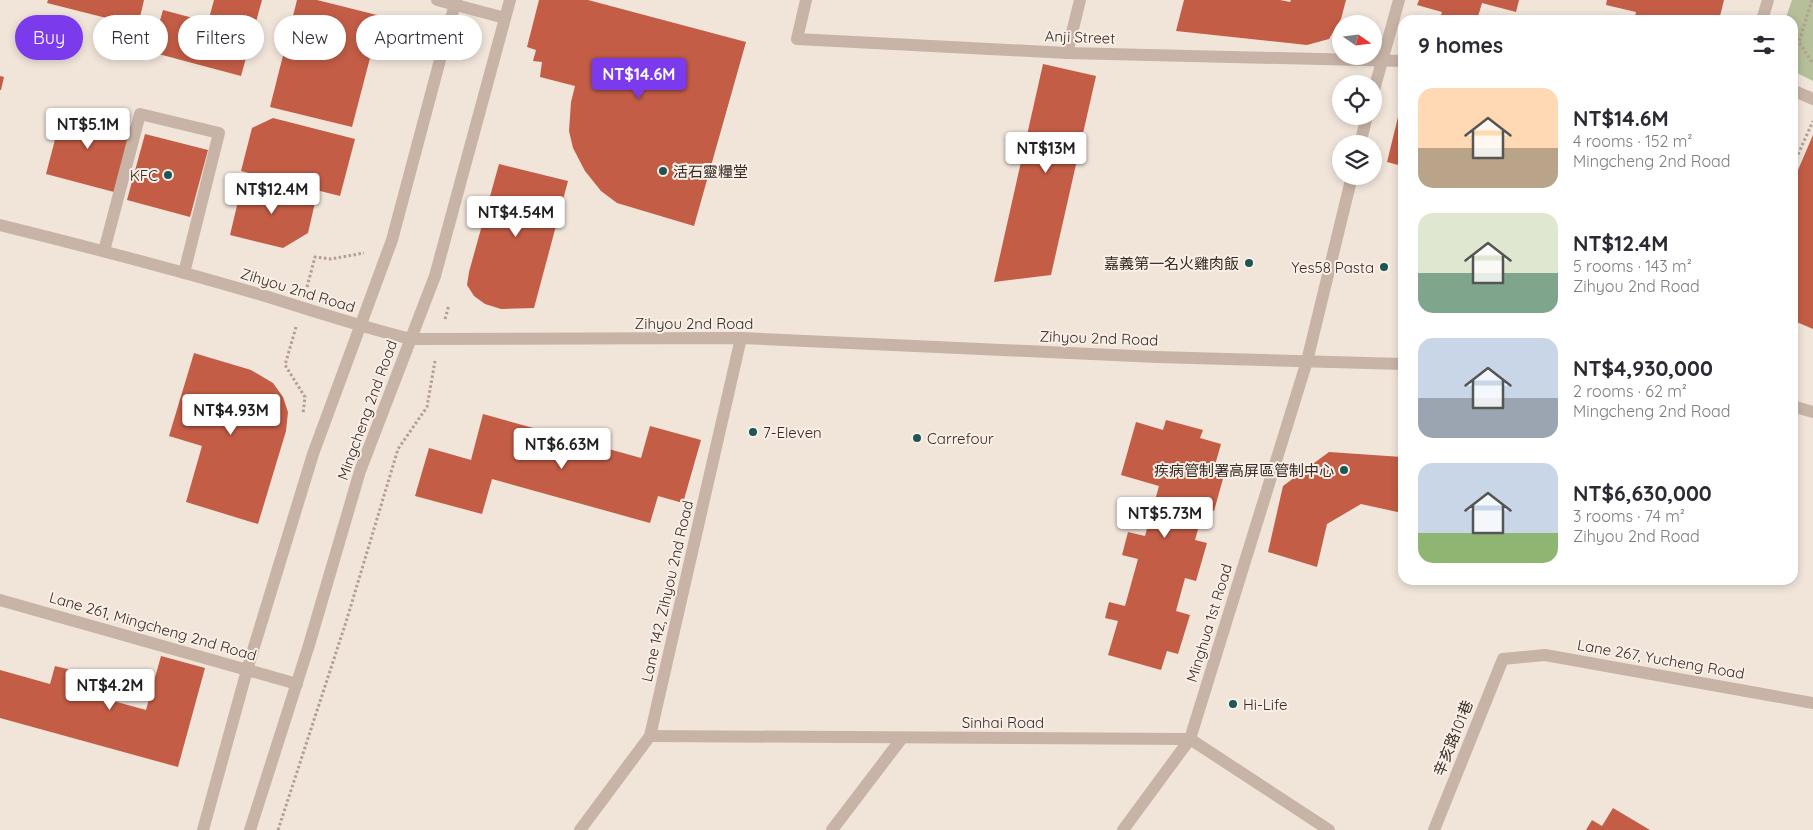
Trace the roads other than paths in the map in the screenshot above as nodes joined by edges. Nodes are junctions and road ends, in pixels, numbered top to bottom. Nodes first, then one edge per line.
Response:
1 (437, 0) edge
2 (510, 0) edge
3 (806, 0) edge
4 (1080, 0) edge
5 (1399, 0) edge
6 (1768, 0) edge
7 (456, 2) edge
8 (1764, 15) edge
9 (505, 18) junction
10 (1066, 53) junction
11 (1382, 57) edge
12 (1332, 59) edge
13 (1382, 60) edge
14 (1398, 61) edge
15 (1798, 93) edge
16 (1813, 99) edge
17 (1350, 185) edge
18 (0, 225) edge
19 (104, 251) junction
20 (184, 273) junction
21 (360, 327) junction
22 (740, 338) junction
23 (411, 339) junction
24 (1307, 361) junction
25 (1398, 364) edge
26 (1798, 408) edge
27 (1813, 412) edge
28 (0, 600) edge
29 (1503, 659) joint
30 (247, 670) junction
31 (297, 684) junction
32 (1813, 703) edge
33 (650, 736) junction
34 (902, 738) junction
35 (1190, 739) junction
36 (203, 830) edge
37 (250, 830) edge
38 (580, 830) edge
39 (832, 830) edge
40 (1123, 830) edge
41 (1329, 830) edge
42 (1434, 830) edge

1 - 7 street
2 - 9 street, Mingcheng 2nd Road
3 - 10 street, Anji Street
4 - 10 street
5 - 11 street
6 - 8 street
7 - 9 street
7 - 21 street
9 - 23 street, Mingcheng 2nd Road
10 - 12 street, Anji Street
13 - 14 street, Anji Street
15 - 16 street
17 - 24 street, Minghua 1st Road
18 - 19 street, Zihyou 2nd Road
19 - 20 street, Zihyou 2nd Road
19 - 20 street
20 - 21 street, Zihyou 2nd Road
21 - 23 street, Zihyou 2nd Road
21 - 30 street
22 - 23 street, Zihyou 2nd Road
22 - 24 street, Zihyou 2nd Road
22 - 33 street, Lane 142, Zihyou 2nd Road
23 - 31 street, Mingcheng 2nd Road
24 - 25 street, Zihyou 2nd Road
24 - 35 street, Minghua 1st Road
26 - 27 street
28 - 30 street, Lane 261, Mingcheng 2nd Road
29 - 32 street, Lane 267, Yucheng Road
29 - 42 street, 辛亥路101巷
30 - 31 street, Lane 261, Mingcheng 2nd Road
30 - 36 street
31 - 37 street, Mingcheng 2nd Road
33 - 34 street, Sinhai Road
33 - 38 street, Lane 142, Zihyou 2nd Road
34 - 35 street, Sinhai Road
34 - 39 street
35 - 40 street, Minghua 1st Road
35 - 41 street

